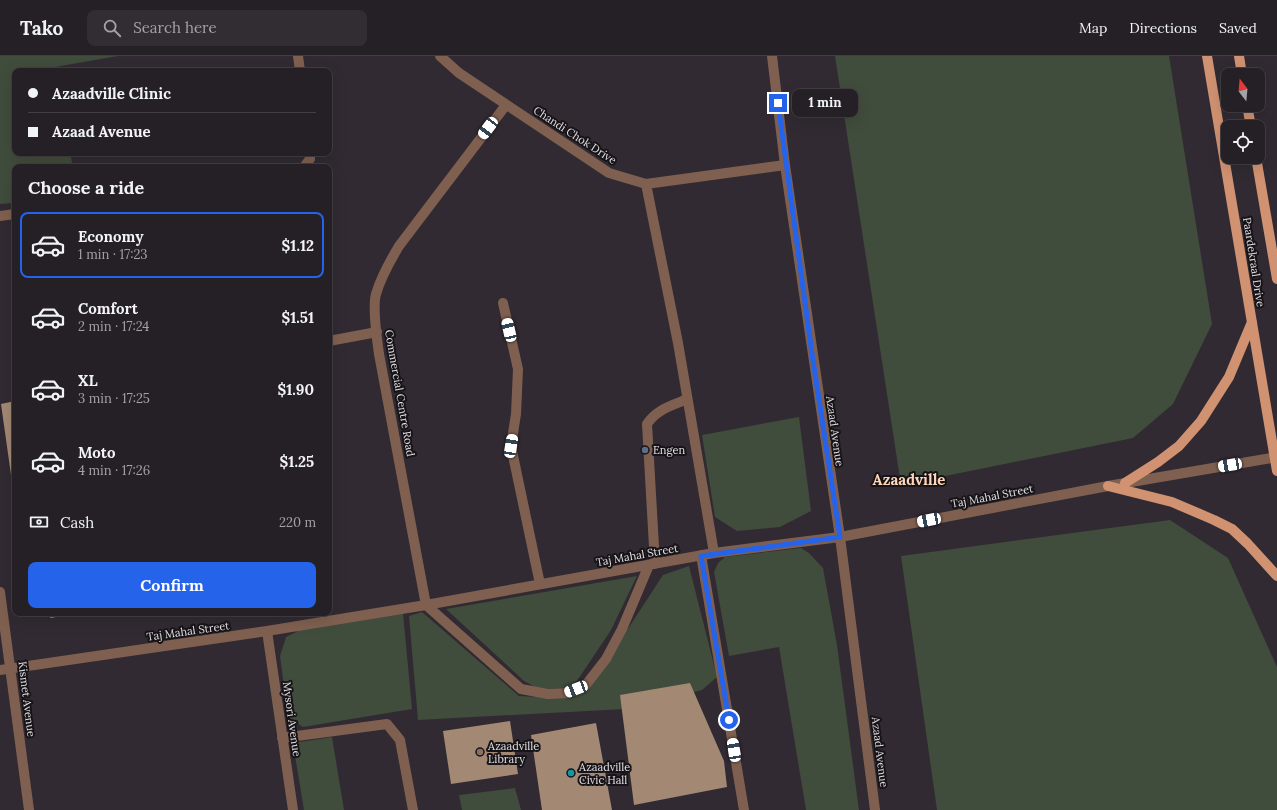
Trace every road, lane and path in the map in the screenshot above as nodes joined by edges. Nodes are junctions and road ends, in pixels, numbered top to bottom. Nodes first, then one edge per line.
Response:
1 (298, 56) edge
2 (440, 56) edge
3 (772, 56) edge
4 (1207, 56) edge
5 (1239, 56) edge
6 (300, 68) edge
7 (1241, 68) edge
8 (506, 105) junction
9 (1257, 164) edge
10 (785, 165) junction
11 (646, 184) junction
12 (12, 214) edge
13 (0, 216) edge
14 (1277, 279) edge
15 (503, 303) dead end
16 (1252, 322) junction
17 (376, 332) junction
18 (332, 340) edge
19 (688, 399) junction
20 (1276, 458) edge
21 (1277, 471) edge
22 (1126, 483) junction
23 (1108, 486) junction
24 (840, 537) junction
25 (714, 553) junction
26 (701, 556) junction
27 (652, 564) junction
28 (1277, 576) edge
29 (540, 584) junction
30 (0, 592) edge
31 (426, 605) junction
32 (267, 632) junction
33 (11, 668) junction
34 (0, 670) edge
35 (282, 738) junction
36 (29, 810) edge
37 (293, 810) edge
38 (413, 810) edge
39 (744, 810) edge
40 (876, 810) edge

1 - 6 street
2 - 8 street, Chandi Chok Drive
3 - 10 street, Azaad Avenue
4 - 16 main road, Paardekraal Drive
5 - 7 main road
8 - 11 street, Chandi Chok Drive
8 - 17 street, Commercial Centre Road
9 - 14 main road, Paardekraal Drive
10 - 11 street, Chandi Chok Drive
10 - 24 street, Azaad Avenue
11 - 19 street
12 - 13 street
15 - 29 street
16 - 20 main road, Paardekraal Drive
16 - 22 main road
17 - 18 street
17 - 31 street, Commercial Centre Road
19 - 25 street
19 - 27 street
20 - 21 main road, Paardekraal Drive
20 - 22 street, Taj Mahal Street
22 - 23 street, Taj Mahal Street
23 - 24 street, Taj Mahal Street
23 - 28 main road
24 - 25 street, Taj Mahal Street
24 - 40 street, Azaad Avenue
25 - 26 street, Taj Mahal Street
26 - 27 street, Taj Mahal Street
26 - 39 street
27 - 29 street, Taj Mahal Street
27 - 31 street
29 - 31 street, Taj Mahal Street
30 - 33 street, Kismet Avenue
31 - 32 street, Taj Mahal Street
32 - 33 street, Taj Mahal Street
32 - 35 street, Mysori Avenue
33 - 34 street, Taj Mahal Street
33 - 36 street, Kismet Avenue
35 - 37 street, Mysori Avenue
35 - 38 street

